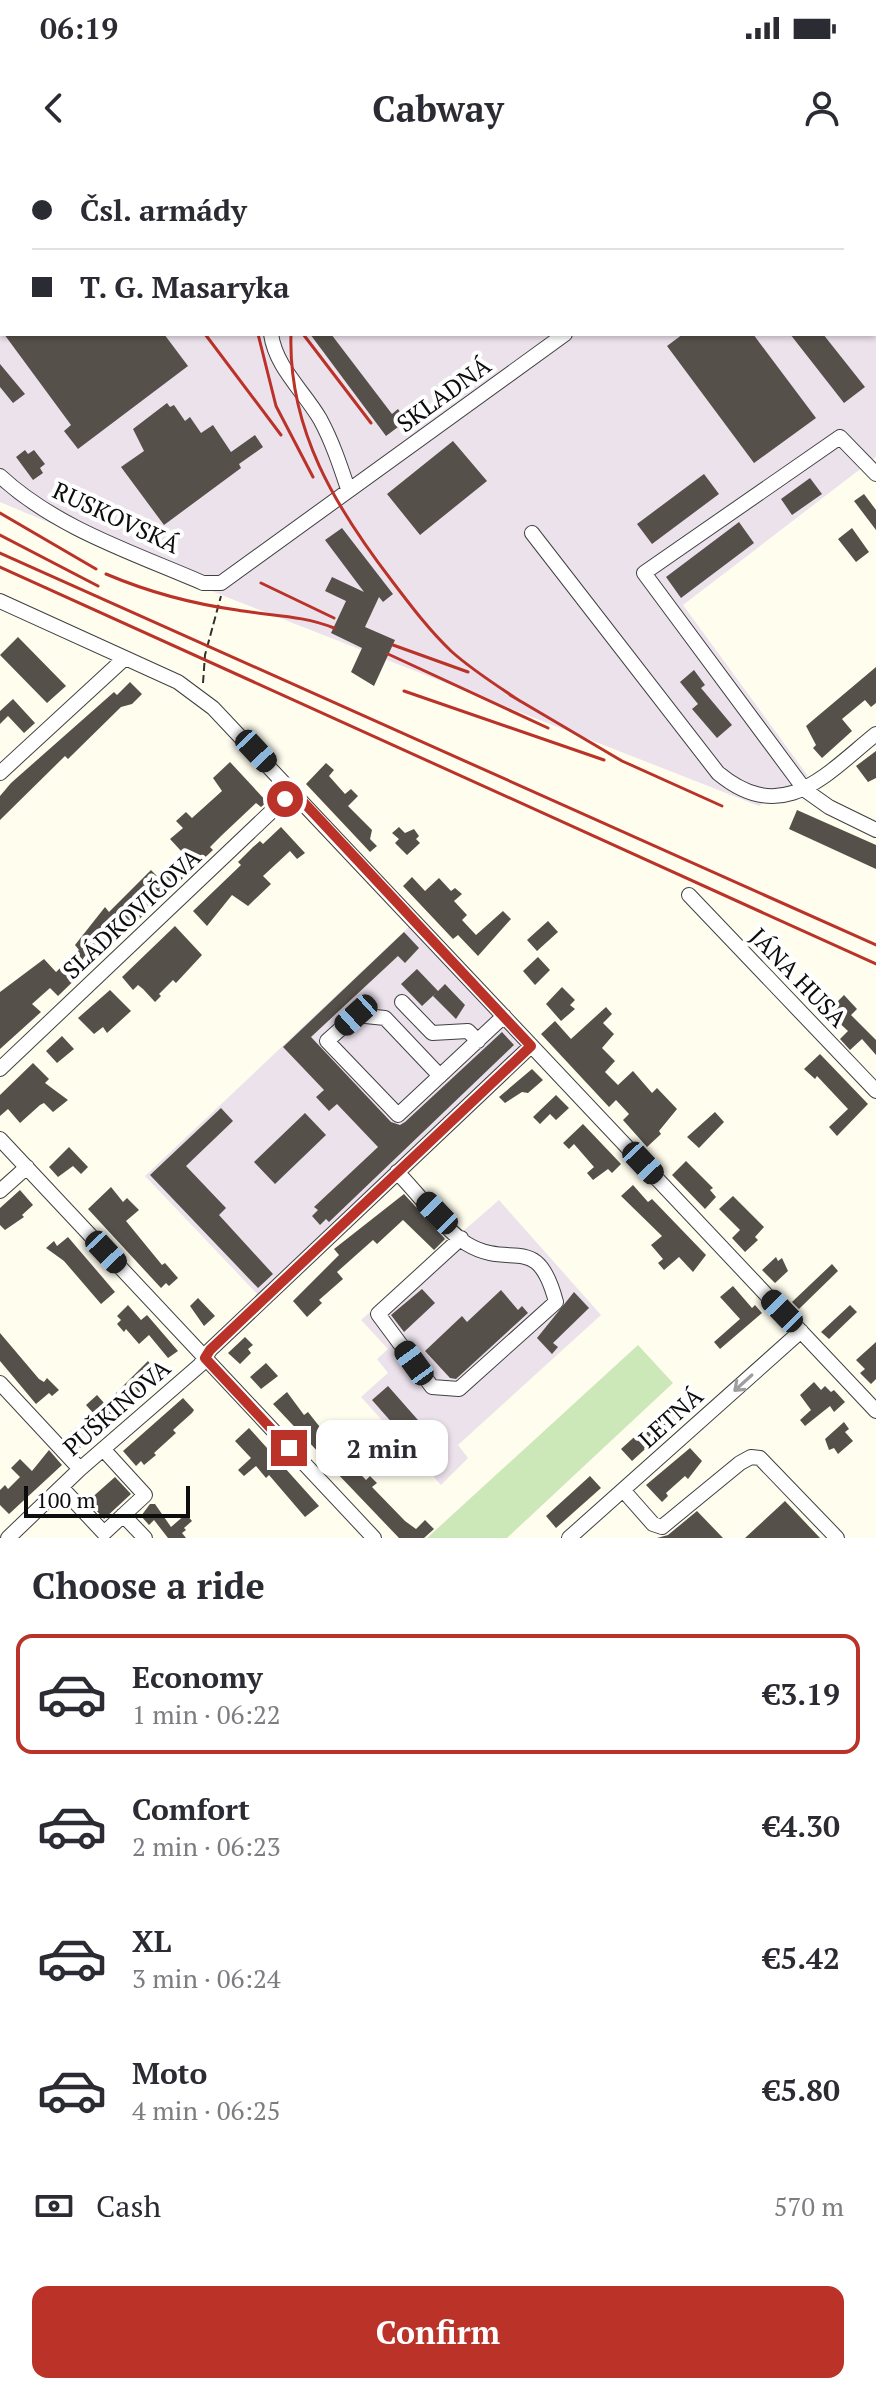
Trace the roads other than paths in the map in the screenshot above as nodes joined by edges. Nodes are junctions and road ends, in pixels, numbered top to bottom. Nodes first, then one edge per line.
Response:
1 (272, 336) edge
2 (562, 336) edge
3 (872, 469) edge
4 (0, 476) edge
5 (348, 489) junction
6 (532, 533) dead end
7 (221, 583) joint
8 (0, 601) edge
9 (125, 658) junction
10 (876, 734) edge
11 (0, 773) edge
12 (805, 790) junction
13 (293, 791) junction
14 (876, 830) edge
15 (689, 895) dead end
16 (402, 1002) dead end
17 (504, 1016) junction
18 (478, 1041) junction
19 (531, 1046) junction
20 (0, 1069) edge
21 (440, 1076) junction
22 (876, 1091) edge
23 (0, 1139) edge
24 (27, 1167) junction
25 (397, 1172) junction
26 (0, 1191) edge
27 (461, 1238) junction
28 (801, 1331) junction
29 (205, 1358) junction
30 (0, 1383) edge
31 (876, 1411) edge
32 (103, 1449) junction
33 (80, 1469) junction
34 (61, 1487) junction
35 (623, 1490) junction
36 (123, 1515) junction
37 (8, 1538) edge
38 (145, 1538) edge
39 (374, 1538) edge
40 (569, 1538) edge
41 (837, 1538) edge

1 - 5 street
2 - 5 street, SKLADNÁ
3 - 12 street
4 - 7 street, RUSKOVSKÁ
5 - 7 street, SKLADNÁ
6 - 12 street
8 - 9 street
9 - 11 street
9 - 13 street
10 - 12 street
12 - 14 street
13 - 17 street
13 - 20 street, SLÁDKOVIČOVA
15 - 22 street, JÁNA HUSA
16 - 18 street
17 - 18 street
17 - 19 street
18 - 21 street
19 - 25 street, PUŠKINOVA
19 - 28 street
21 - 21 street
23 - 24 street
24 - 26 street
24 - 29 street
25 - 27 street
25 - 29 street, PUŠKINOVA
27 - 27 street
28 - 31 street
28 -> 35 street, LETNÁ
29 - 32 street, PUŠKINOVA
29 - 39 street
30 - 33 street
32 - 33 street, PUŠKINOVA
32 - 36 street
33 - 34 street, PUŠKINOVA
34 - 36 street
34 - 37 street, PUŠKINOVA
35 - 40 street, LETNÁ
35 - 41 street
36 - 38 street

